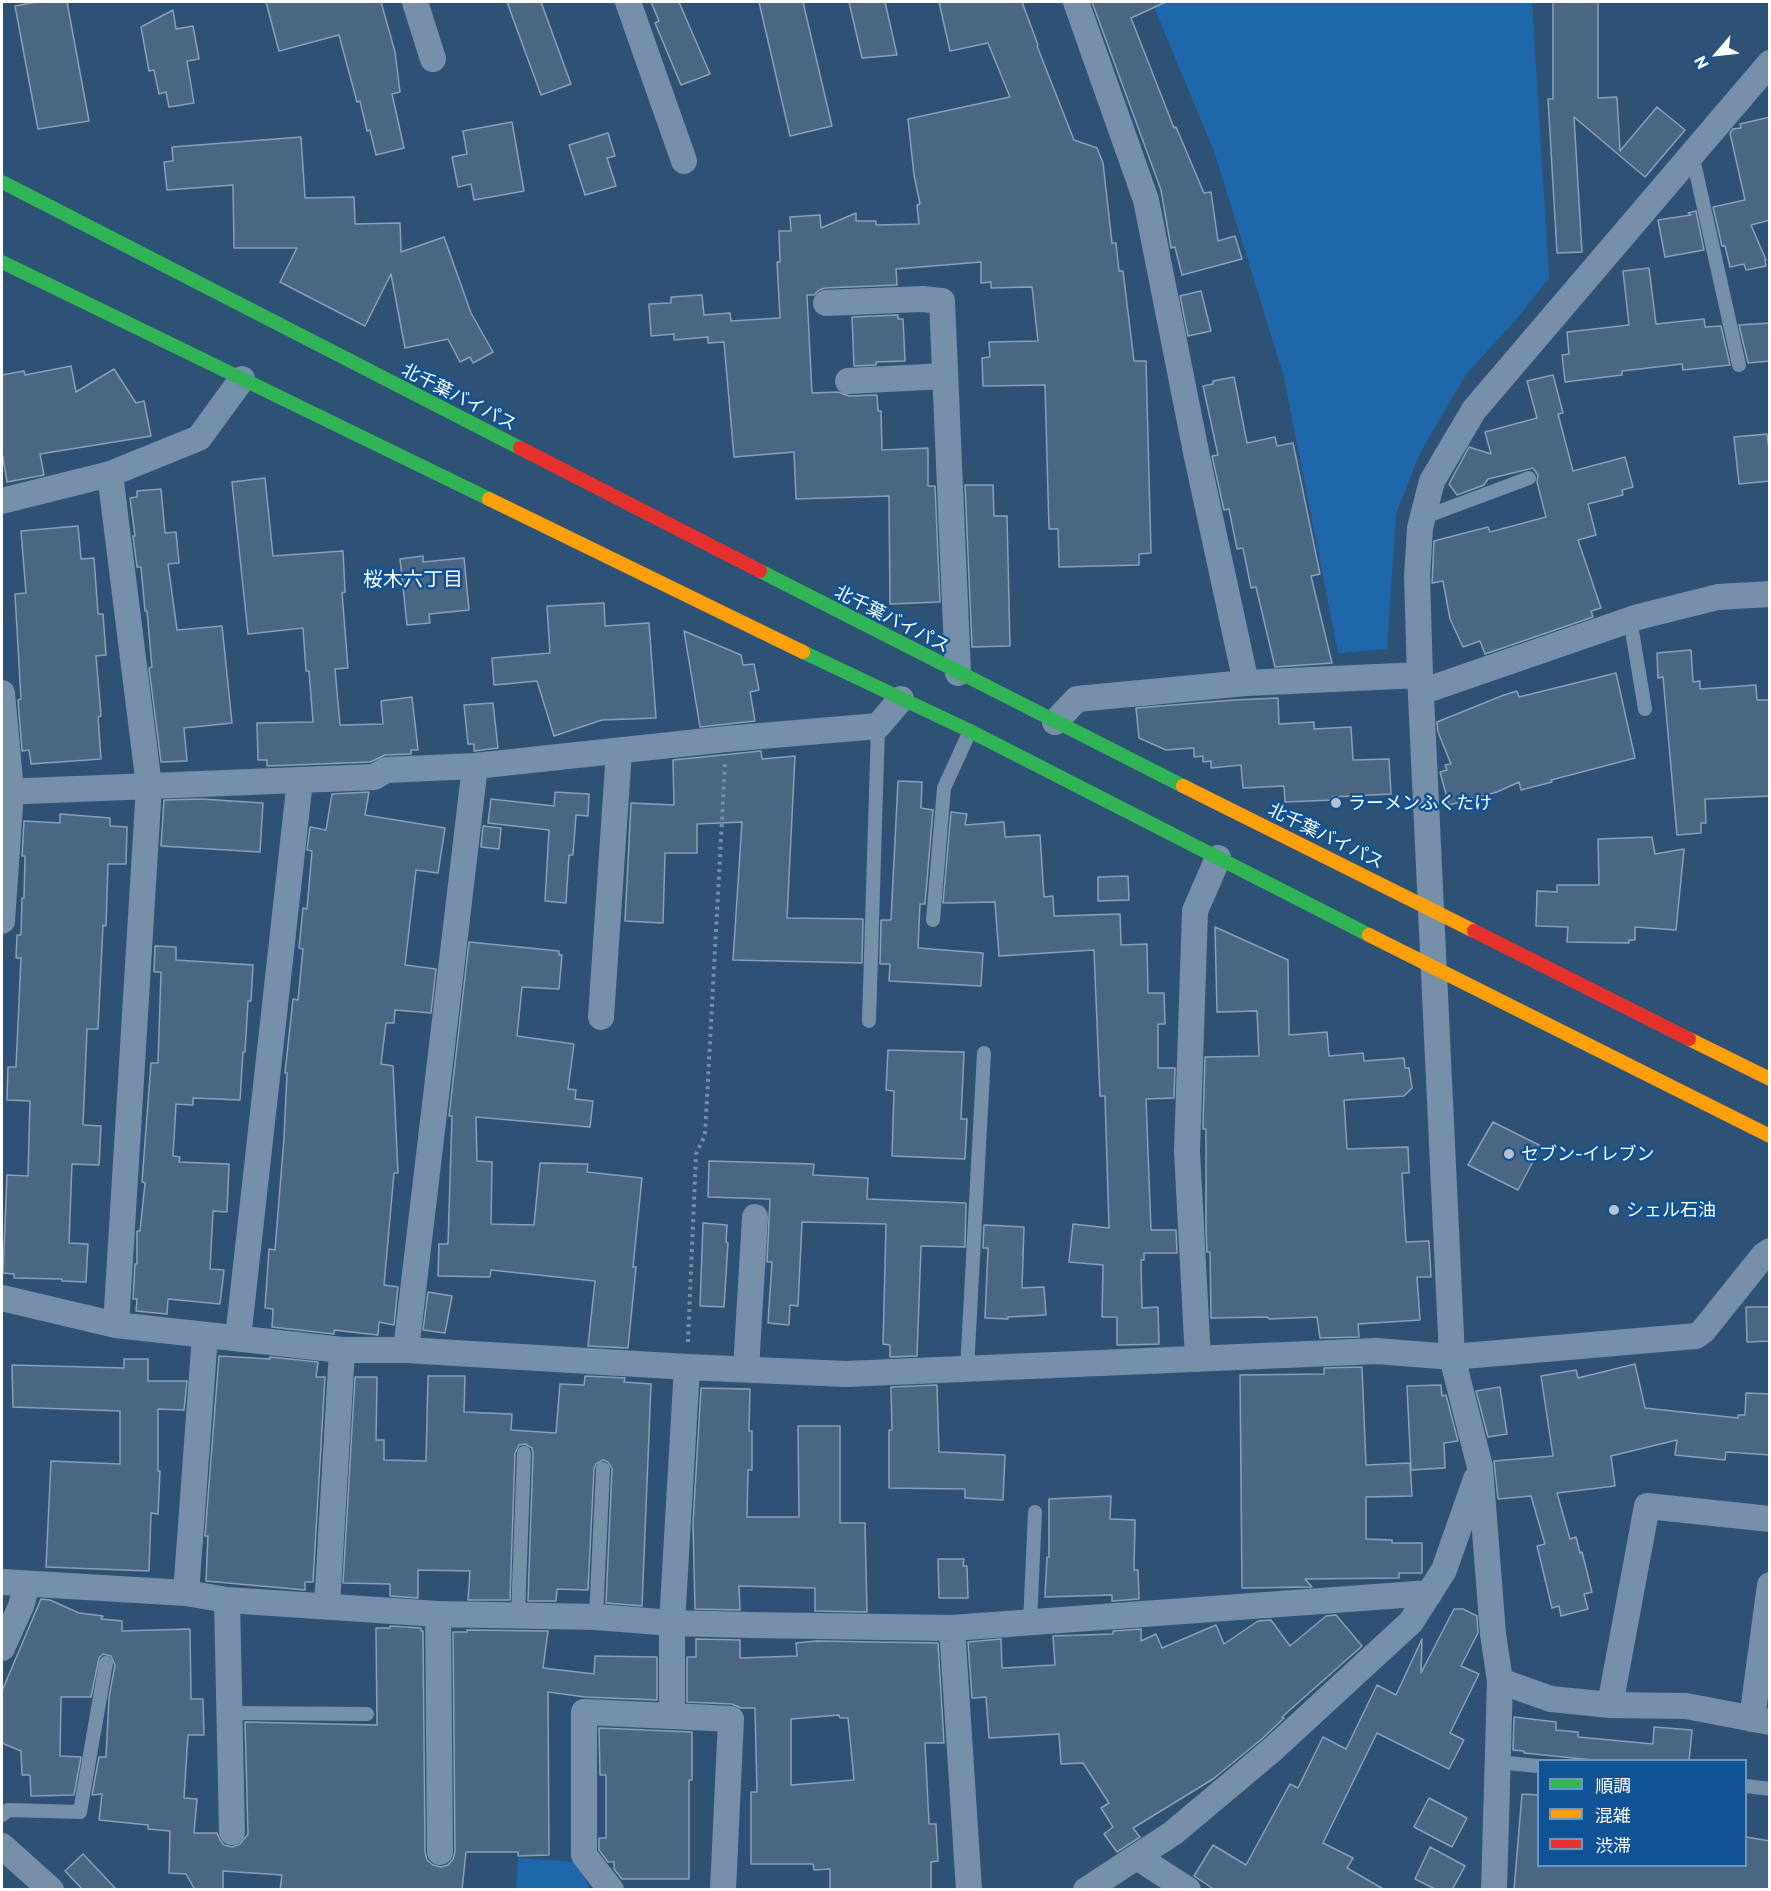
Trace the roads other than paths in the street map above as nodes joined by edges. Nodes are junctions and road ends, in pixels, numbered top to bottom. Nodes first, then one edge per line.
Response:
1 (415, 2) edge
2 (628, 2) edge
3 (1076, 2) edge
4 (433, 59) dead end
5 (1770, 63) edge
6 (1692, 154) junction
7 (684, 161) dead end
8 (2, 182) edge
9 (2, 262) edge
10 (826, 303) dead end
11 (1739, 365) dead end
12 (945, 376) junction
13 (242, 379) junction
14 (848, 381) dead end
15 (111, 474) junction
16 (1529, 478) dead end
17 (2, 501) edge
18 (1422, 518) junction
19 (1770, 594) edge
20 (1630, 620) junction
21 (958, 673) junction
22 (1246, 683) junction
23 (1420, 684) junction
24 (2, 693) edge
25 (901, 699) junction
26 (1645, 709) dead end
27 (1055, 722) junction
28 (878, 726) junction
29 (970, 731) junction
30 (619, 751) junction
31 (475, 766) junction
32 (300, 780) junction
33 (149, 786) junction
34 (6, 792) edge
35 (1218, 858) junction
36 (1432, 909) junction
37 (933, 920) dead end
38 (2, 921) edge
39 (1434, 968) junction
40 (602, 1017) dead end
41 (870, 1021) dead end
42 (984, 1053) dead end
43 (1770, 1079) edge
44 (1770, 1136) edge
45 (755, 1217) dead end
46 (1770, 1251) edge
47 (2, 1298) edge
48 (116, 1325) junction
49 (205, 1335) junction
50 (238, 1338) junction
51 (342, 1350) junction
52 (406, 1350) junction
53 (1452, 1357) junction
54 (1198, 1359) junction
55 (687, 1367) junction
56 (967, 1369) junction
57 (746, 1370) junction
58 (524, 1453) dead end
59 (1480, 1467) junction
60 (603, 1468) dead end
61 (1035, 1512) dead end
62 (1770, 1519) edge
63 (2, 1582) edge
64 (27, 1584) junction
65 (1770, 1585) edge
66 (186, 1593) junction
67 (1430, 1593) junction
68 (227, 1600) junction
69 (327, 1606) junction
70 (438, 1614) junction
71 (518, 1615) junction
72 (596, 1617) junction
73 (672, 1623) junction
74 (1030, 1623) junction
75 (952, 1628) junction
76 (2, 1648) edge
77 (106, 1663) dead end
78 (1500, 1681) junction
79 (1611, 1705) junction
80 (230, 1713) junction
81 (367, 1714) dead end
82 (672, 1716) junction
83 (1761, 1721) edge
84 (1497, 1762) junction
85 (1537, 1766) edge
86 (1747, 1786) edge
87 (1770, 1789) edge
88 (2, 1815) edge
89 (232, 1832) dead end
90 (2, 1846) edge
91 (440, 1852) dead end
92 (1137, 1857) junction
93 (51, 1890) edge
94 (610, 1890) edge
95 (723, 1890) edge
96 (969, 1890) edge
97 (1086, 1890) edge
98 (1188, 1890) edge
99 (1494, 1890) edge

1 - 4 street
2 - 7 street
3 - 22 street
5 - 6 street
6 - 11 lane
6 - 18 street
8 - 21 highway, 北千葉バイパス
9 - 13 highway
10 - 12 street
12 - 14 street
12 - 21 street
13 - 15 street
13 - 25 highway
15 - 17 street
15 - 33 street
16 - 18 lane
18 - 23 street
19 - 20 street
20 - 23 street
20 - 26 lane
21 - 27 highway, 北千葉バイパス
22 - 23 street
22 - 27 street
23 - 36 street
24 - 34 street
25 - 28 street
25 - 29 highway
27 - 36 highway, 北千葉バイパス
28 - 30 street
28 - 41 lane
29 - 35 highway
29 - 37 lane
30 - 31 street
30 - 40 street
31 - 32 street
31 - 52 street
32 - 33 street
32 - 50 street
33 - 34 street
33 - 48 street
34 - 38 street
35 - 39 highway
35 - 54 street
36 - 39 street
36 - 43 highway, 北千葉バイパス
39 - 44 highway
39 - 53 street
42 - 56 lane
45 - 57 street
46 - 53 street
47 - 48 street
48 - 49 street
49 - 50 street
49 - 66 street
50 - 51 street
51 - 52 street
51 - 69 street
52 - 55 street
53 - 54 street
53 - 59 street
54 - 56 street
55 - 57 street
55 - 73 street
56 - 57 street
58 - 71 lane
59 - 67 street
59 - 78 street
60 - 72 lane
61 - 74 lane
62 - 79 street
63 - 64 street
64 - 66 street
64 - 76 street
65 - 83 street
66 - 68 street
67 - 74 street
67 - 92 street
68 - 69 street
68 - 80 street
69 - 70 street
70 - 71 street
70 - 91 street
71 - 72 street
72 - 73 street
73 - 75 street
73 - 82 street
74 - 75 street
75 - 96 street
77 - 88 lane
78 - 79 street
78 - 84 street
79 - 83 street
80 - 81 lane
80 - 89 street
82 - 94 street
82 - 95 street
84 - 85 lane
84 - 99 street
86 - 87 lane
90 - 93 street
92 - 97 street
92 - 98 street

